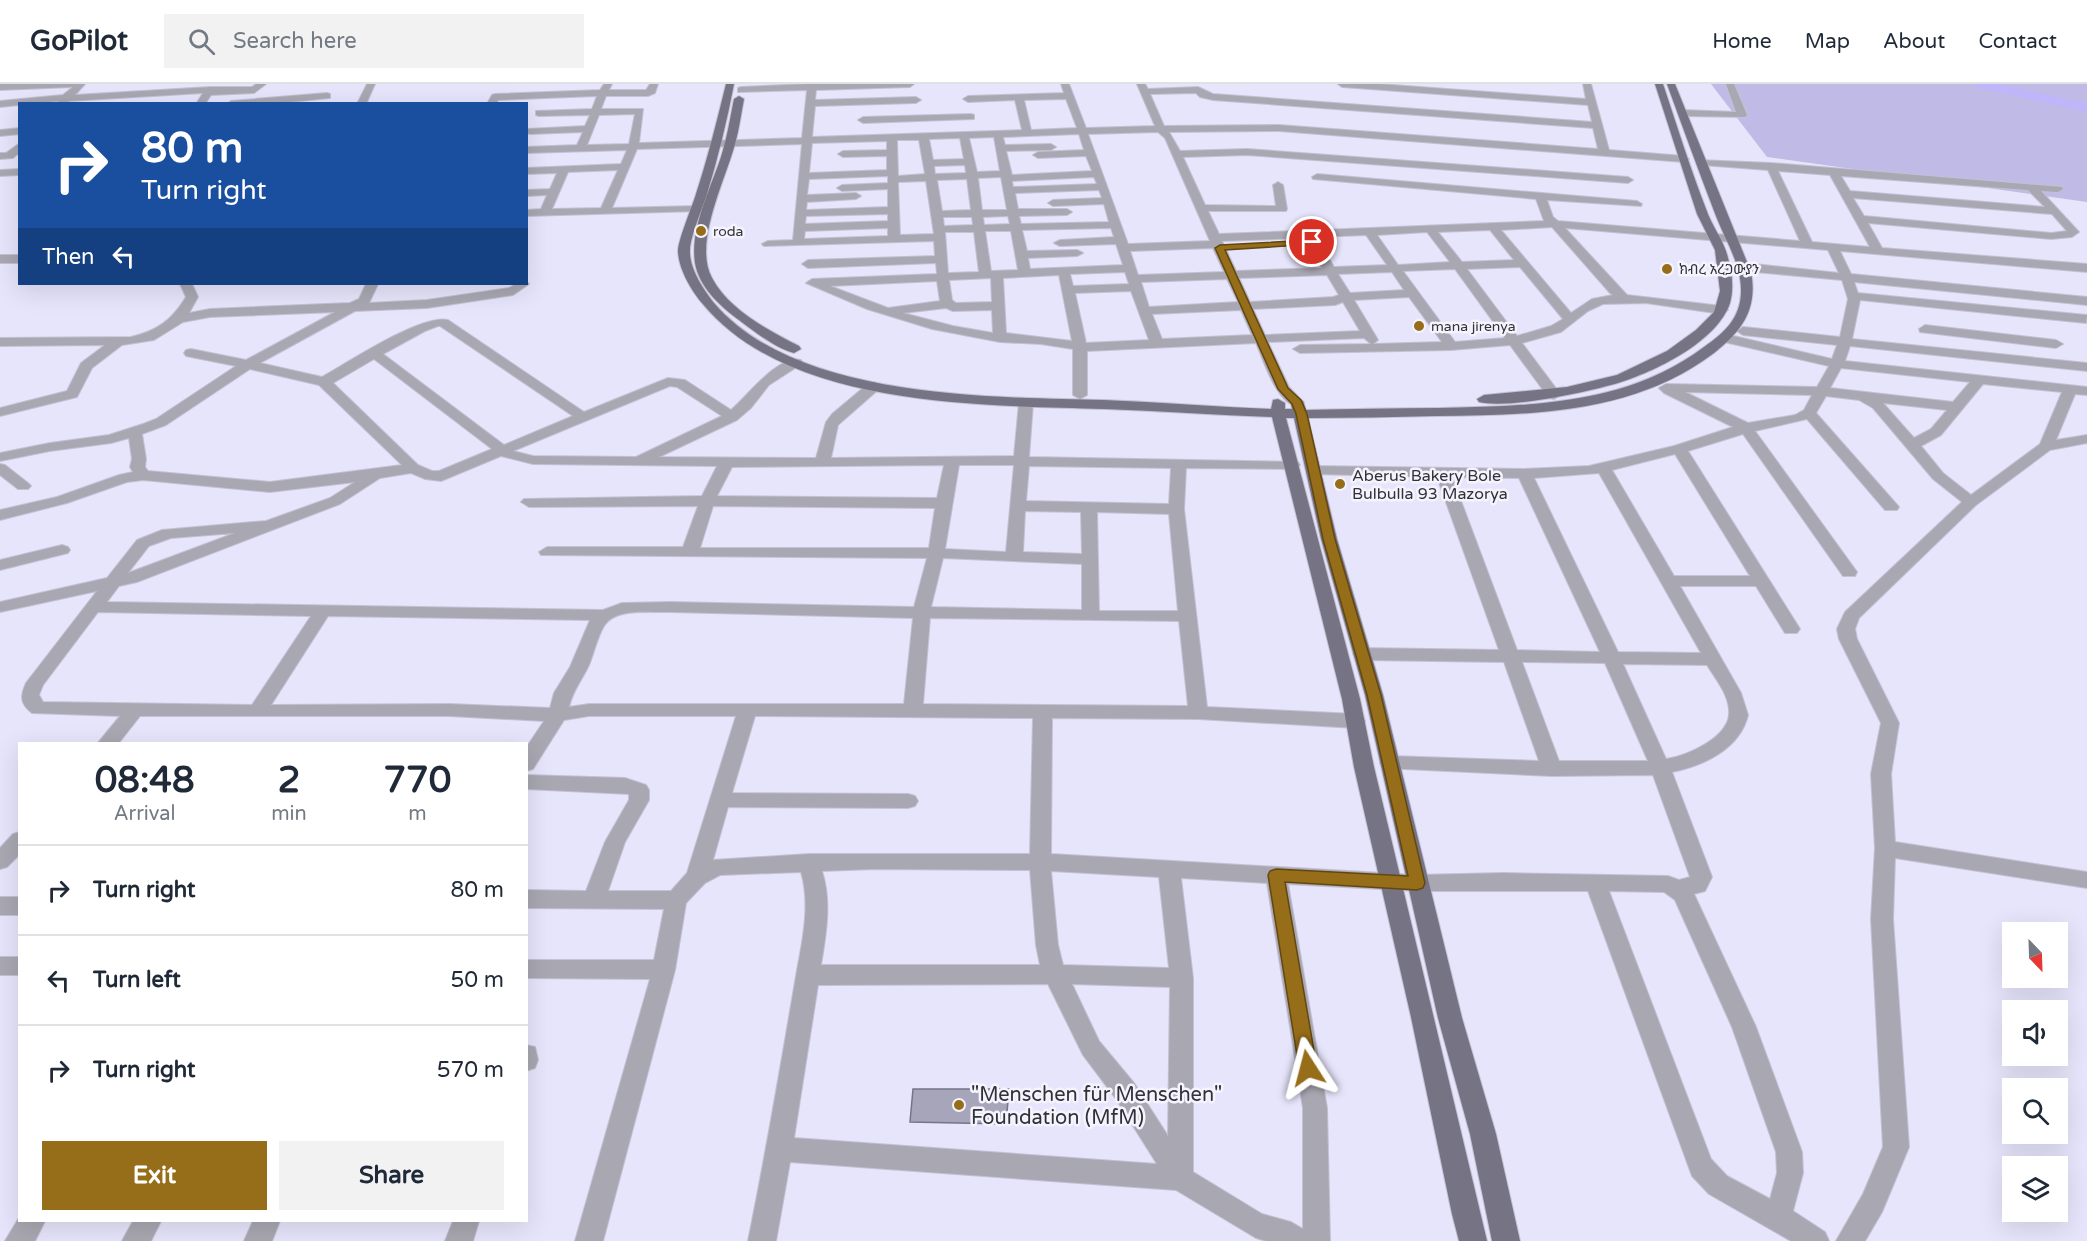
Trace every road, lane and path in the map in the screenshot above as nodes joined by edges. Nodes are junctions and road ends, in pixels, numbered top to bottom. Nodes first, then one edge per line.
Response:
1 (73, 84) edge
2 (81, 84) edge
3 (262, 84) edge
4 (333, 84) edge
5 (371, 84) edge
6 (504, 84) edge
7 (654, 84) edge
8 (913, 84) edge
9 (1065, 84) edge
10 (1344, 84) edge
11 (1587, 84) edge
12 (1659, 84) edge
13 (1671, 84) edge
14 (1730, 84) edge
15 (738, 86) edge
16 (812, 86) edge
17 (0, 87) edge
18 (1199, 87) edge
19 (1386, 87) junction
20 (1143, 88) edge
21 (1444, 88) edge
22 (212, 89) edge
23 (605, 89) edge
24 (122, 95) junction
25 (549, 95) junction
26 (1069, 96) junction
27 (1502, 96) junction
28 (1019, 98) junction
29 (1532, 98) junction
30 (329, 100) edge
31 (493, 100) edge
32 (916, 100) junction
33 (64, 101) edge
34 (40, 102) edge
35 (116, 102) edge
36 (202, 102) edge
37 (280, 102) edge
38 (362, 102) edge
39 (863, 102) junction
40 (1590, 102) junction
41 (15, 103) junction
42 (18, 103) edge
43 (809, 103) junction
44 (0, 104) edge
45 (1342, 106) junction
46 (1383, 109) junction
47 (1282, 110) junction
48 (596, 111) junction
49 (539, 113) junction
50 (1683, 113) junction
51 (0, 116) edge
52 (970, 117) junction
53 (916, 119) junction
54 (1504, 119) junction
55 (863, 120) junction
56 (1536, 121) junction
57 (1597, 125) junction
58 (1442, 126) junction
59 (588, 129) junction
60 (1161, 129) junction
61 (18, 131) edge
62 (528, 131) edge
63 (0, 132) edge
64 (1083, 132) junction
65 (1027, 133) junction
66 (1048, 133) junction
67 (976, 135) junction
68 (998, 135) junction
69 (964, 136) junction
70 (924, 137) junction
71 (892, 139) junction
72 (843, 140) junction
73 (863, 140) junction
74 (808, 141) junction
75 (1466, 141) junction
76 (724, 144) junction
77 (633, 147) junction
78 (581, 148) junction
79 (1001, 148) junction
80 (528, 150) edge
81 (1037, 151) junction
82 (1052, 151) junction
83 (1421, 151) junction
84 (1604, 152) junction
85 (893, 153) junction
86 (1091, 153) junction
87 (1176, 154) junction
88 (1466, 154) dead end
89 (10, 156) edge
90 (857, 158) junction
91 (1684, 159) junction
92 (969, 162) junction
93 (1702, 162) junction
94 (0, 164) edge
95 (927, 164) junction
96 (1771, 166) junction
97 (624, 167) junction
98 (1624, 167) junction
99 (564, 169) junction
100 (1041, 169) junction
101 (1096, 170) junction
102 (528, 171) edge
103 (1833, 171) junction
104 (18, 172) edge
105 (0, 173) edge
106 (858, 174) junction
107 (1007, 174) junction
108 (841, 175) junction
109 (972, 175) junction
110 (803, 176) junction
111 (932, 177) junction
112 (1317, 177) dead end
113 (894, 180) junction
114 (1278, 185) dead end
115 (1415, 185) junction
116 (1103, 187) junction
117 (2032, 188) junction
118 (1046, 189) junction
119 (2058, 189) dead end
120 (1010, 190) junction
121 (554, 192) junction
122 (842, 192) junction
123 (856, 192) junction
124 (528, 193) edge
125 (1847, 194) junction
126 (1540, 196) junction
127 (802, 199) junction
128 (1108, 201) junction
129 (1067, 207) junction
130 (1050, 208) junction
131 (1200, 208) junction
132 (696, 209) junction
133 (606, 210) junction
134 (895, 210) junction
135 (857, 211) junction
136 (2053, 211) junction
137 (528, 213) edge
138 (545, 213) junction
139 (801, 213) junction
140 (976, 213) junction
141 (1014, 213) junction
142 (937, 214) junction
143 (1607, 215) junction
144 (1640, 217) junction
145 (1861, 219) junction
146 (895, 224) junction
147 (1555, 224) junction
148 (1115, 225) junction
149 (1072, 226) junction
150 (1493, 226) junction
151 (1056, 227) junction
152 (800, 228) junction
153 (978, 228) junction
154 (1017, 228) junction
155 (1430, 229) junction
156 (1369, 232) junction
157 (939, 233) junction
158 (1310, 238) junction
159 (1716, 238) junction
160 (894, 239) junction
161 (1731, 240) junction
162 (851, 241) junction
163 (802, 243) junction
164 (768, 244) dead end
165 (1122, 244) junction
166 (1218, 244) junction
167 (1808, 245) junction
168 (1079, 247) junction
169 (1832, 247) junction
170 (1062, 248) junction
171 (1878, 251) junction
172 (1022, 255) junction
173 (942, 258) junction
174 (0, 259) edge
175 (18, 260) edge
176 (851, 262) junction
177 (1523, 262) junction
178 (808, 264) junction
179 (1460, 266) junction
180 (1394, 267) junction
181 (1744, 267) junction
182 (2087, 268) edge
183 (1086, 270) junction
184 (1329, 270) junction
185 (1064, 272) junction
186 (1025, 273) junction
187 (991, 274) junction
188 (1232, 275) junction
189 (944, 276) junction
190 (1134, 278) junction
191 (1847, 278) junction
192 (812, 283) junction
193 (186, 285) edge
194 (372, 285) edge
195 (522, 285) edge
196 (1066, 290) junction
197 (1413, 293) junction
198 (1853, 296) junction
199 (1345, 297) junction
200 (1624, 298) junction
201 (723, 299) junction
202 (2072, 300) junction
203 (2087, 301) edge
204 (1911, 302) junction
205 (427, 304) junction
206 (707, 304) junction
207 (948, 304) junction
208 (355, 306) junction
209 (998, 306) junction
210 (1246, 306) junction
211 (1722, 310) junction
212 (884, 311) junction
213 (1144, 311) junction
214 (2035, 314) junction
215 (179, 319) junction
216 (1569, 319) junction
217 (2086, 320) edge
218 (427, 325) junction
219 (1925, 329) junction
220 (1368, 334) junction
221 (1730, 334) junction
222 (1000, 338) junction
223 (0, 342) edge
224 (117, 342) junction
225 (1845, 342) junction
226 (1157, 343) junction
227 (1514, 343) junction
228 (1264, 344) junction
229 (2056, 344) junction
230 (1451, 346) junction
231 (1080, 347) junction
232 (1379, 349) junction
233 (1937, 352) junction
234 (191, 353) dead end
235 (375, 354) junction
236 (1974, 355) junction
237 (248, 363) junction
238 (796, 363) junction
239 (1837, 363) junction
240 (2071, 365) junction
241 (2087, 367) edge
242 (1984, 380) junction
243 (324, 382) junction
244 (1662, 385) junction
245 (874, 386) junction
246 (2070, 389) junction
247 (1821, 391) junction
248 (2087, 391) edge
249 (946, 392) junction
250 (1080, 395) junction
251 (1554, 395) junction
252 (1864, 397) junction
253 (1026, 403) junction
254 (1288, 404) junction
255 (1958, 407) junction
256 (0, 412) edge
257 (1809, 413) junction
258 (583, 417) junction
259 (732, 417) junction
260 (1746, 428) junction
261 (135, 432) junction
262 (2087, 439) edge
263 (1911, 446) junction
264 (2046, 447) junction
265 (506, 450) junction
266 (1679, 450) junction
267 (0, 457) edge
268 (638, 460) junction
269 (952, 460) junction
270 (727, 461) junction
271 (1021, 461) junction
272 (822, 463) junction
273 (1179, 465) junction
274 (1293, 465) junction
275 (0, 468) edge
276 (413, 468) junction
277 (1604, 469) junction
278 (1313, 470) junction
279 (1443, 472) junction
280 (378, 474) junction
281 (1524, 474) junction
282 (143, 475) junction
283 (23, 486) dead end
284 (707, 501) junction
285 (529, 502) dead end
286 (1971, 502) junction
287 (944, 503) junction
288 (1019, 506) junction
289 (1891, 507) dead end
290 (1089, 508) junction
291 (1176, 508) junction
292 (0, 515) edge
293 (269, 526) junction
294 (62, 550) dead end
295 (547, 552) dead end
296 (690, 552) junction
297 (936, 553) junction
298 (1014, 557) junction
299 (1089, 559) junction
300 (0, 566) edge
301 (1849, 572) dead end
302 (1668, 581) junction
303 (1760, 581) junction
304 (111, 584) junction
305 (93, 607) junction
306 (0, 608) edge
307 (323, 611) junction
308 (922, 611) junction
309 (605, 615) junction
310 (1091, 616) junction
311 (1187, 616) junction
312 (1791, 629) dead end
313 (1362, 654) junction
314 (1510, 656) junction
315 (1612, 658) junction
316 (1712, 659) junction
317 (914, 710) junction
318 (134, 711) junction
319 (257, 711) junction
320 (747, 711) junction
321 (1043, 711) junction
322 (1198, 713) junction
323 (558, 715) junction
324 (1356, 722) junction
325 (109, 742) edge
326 (528, 761) edge
327 (1390, 763) junction
328 (1660, 767) junction
329 (1552, 769) junction
330 (528, 782) edge
331 (720, 801) junction
332 (908, 801) dead end
333 (18, 842) edge
334 (1885, 848) junction
335 (0, 861) edge
336 (809, 862) junction
337 (1041, 862) junction
338 (1169, 871) junction
339 (1276, 875) junction
340 (696, 877) junction
341 (2087, 880) edge
342 (1390, 881) junction
343 (1595, 882) junction
344 (1417, 883) junction
345 (1678, 889) junction
346 (528, 899) edge
347 (594, 899) junction
348 (676, 900) junction
349 (0, 906) edge
350 (18, 906) edge
351 (0, 966) edge
352 (18, 966) edge
353 (528, 969) edge
354 (664, 970) junction
355 (1055, 974) junction
356 (807, 975) junction
357 (1182, 978) junction
358 (780, 1149) junction
359 (1180, 1178) junction
360 (1778, 1216) junction
361 (31, 1222) edge
362 (147, 1222) edge
363 (267, 1222) edge
364 (466, 1222) edge
365 (20, 1241) edge
366 (136, 1241) edge
367 (258, 1241) edge
368 (459, 1241) edge
369 (589, 1241) edge
370 (762, 1241) edge
371 (1295, 1241) edge
372 (1316, 1241) edge
373 (1473, 1241) edge
374 (1506, 1241) edge
375 (1815, 1241) edge
376 (1850, 1241) edge

1 - 17 street
2 - 33 street
3 - 22 street
4 - 30 street
5 - 38 street
6 - 31 street
7 - 23 street
8 - 16 street
8 - 32 street
9 - 26 street
10 - 19 street
10 - 45 street
11 - 40 street
12 - 91 main road
13 - 50 main road
14 - 50 street
15 - 16 street
15 - 76 main road
16 - 43 street
18 - 20 street
18 - 47 street
19 - 21 street
19 - 46 street
20 - 60 street
21 - 27 street
21 - 58 street
22 - 24 street
22 - 36 street
23 - 25 street
23 - 48 street
24 - 33 street
24 - 35 street
25 - 31 street
25 - 49 street
26 - 28 street
26 - 64 street
27 - 29 street
27 - 54 street
28 - 52 street
28 - 65 street
29 - 40 street
29 - 56 street
30 - 37 street
32 - 39 street
32 - 53 street
33 - 34 street
39 - 43 street
39 - 55 street
40 - 57 street
41 - 42 street
41 - 44 street
41 - 51 street
43 - 74 street
45 - 46 street
45 - 47 street
46 - 58 street
47 - 60 street
47 - 83 street
48 - 49 street
48 - 59 street
48 - 77 street
49 - 62 street
50 - 93 main road
52 - 53 street
52 - 67 street
53 - 55 street
54 - 56 street
54 - 58 street
55 - 73 street
56 - 57 street
57 - 84 street
58 - 75 street
58 - 83 street
59 - 62 street
59 - 78 street
60 - 64 street
60 - 87 street
61 - 63 street
64 - 66 street
64 - 86 street
65 - 66 street
65 - 68 street
66 - 82 street
67 - 68 street
67 - 69 street
68 - 79 street
69 - 70 street
69 - 92 street
70 - 71 street
70 - 95 street
71 - 73 street
71 - 85 street
72 - 73 street
72 - 74 street
72 - 90 street
74 - 76 street
74 - 110 street
75 - 84 street
75 - 88 street
76 - 77 street
76 - 132 main road
76 - 201 main road
77 - 78 street
77 - 97 street
78 - 80 street
79 - 81 street
79 - 107 street
81 - 82 street
81 - 100 street
82 - 86 street
83 - 87 street
83 - 98 street
83 - 115 street
84 - 98 street
85 - 90 street
85 - 113 street
86 - 101 street
87 - 131 street
89 - 94 street
90 - 106 street
91 - 98 street
91 - 159 main road
92 - 95 street
92 - 109 street
93 - 96 street
93 - 161 main road
95 - 111 street
96 - 103 street
96 - 167 street
97 - 99 street
97 - 133 street
98 - 144 street
99 - 102 street
99 - 121 street
100 - 101 street
100 - 107 street
101 - 107 street
101 - 116 street
103 - 117 street
103 - 125 street
104 - 105 street
106 - 108 street
106 - 113 street
107 - 109 street
107 - 120 street
108 - 110 street
108 - 122 street
109 - 111 street
109 - 140 street
110 - 127 street
111 - 113 street
111 - 142 street
112 - 115 street
113 - 123 street
113 - 134 street
114 - 131 street
115 - 126 street
116 - 118 street
116 - 128 street
117 - 119 street
117 - 136 street
118 - 120 street
118 - 130 street
120 - 141 street
121 - 124 street
121 - 138 street
122 - 123 street
122 - 127 street
123 - 135 street
125 - 136 street
125 - 145 street
126 - 143 street
126 - 147 street
127 - 139 street
128 - 129 street
128 - 148 street
129 - 130 street
129 - 149 street
130 - 141 street
131 - 166 street
132 - 133 street
132 - 206 main road
133 - 138 street
134 - 135 street
134 - 146 street
135 - 139 street
136 - 145 street
137 - 138 street
139 - 152 street
140 - 141 street
140 - 142 street
140 - 153 street
141 - 154 street
142 - 157 street
143 - 144 street
143 - 144 street
143 - 147 street
144 - 159 street
145 - 171 street
146 - 152 street
146 - 160 street
147 - 150 street
147 - 200 street
148 - 149 street
148 - 165 street
149 - 151 street
150 - 155 street
150 - 177 street
151 - 154 street
151 - 170 street
152 - 163 street
153 - 154 street
153 - 157 street
153 - 187 street
154 - 172 street
155 - 156 street
155 - 179 street
156 - 158 street
156 - 180 street
157 - 160 street
157 - 173 street
158 - 166 street
158 - 184 street
159 - 161 street
159 - 211 main road
160 - 162 street
161 - 167 street
161 - 181 main road
162 - 163 street
162 - 176 street
163 - 164 street
163 - 178 street
165 - 166 street
165 - 168 street
165 - 190 street
166 - 188 street
167 - 169 street
168 - 170 street
168 - 183 street
169 - 171 street
169 - 191 street
170 - 172 street
171 - 182 street
172 - 186 street
173 - 176 street
173 - 189 street
174 - 175 street
176 - 178 street
177 - 179 street
177 - 216 street
178 - 192 street
179 - 180 street
179 - 227 street
180 - 184 street
180 - 197 street
181 - 191 street
181 - 221 main road
183 - 185 street
183 - 190 street
184 - 188 street
184 - 199 street
185 - 186 street
185 - 196 street
186 - 187 street
187 - 189 street
187 - 209 street
188 - 190 street
188 - 210 street
189 - 192 street
189 - 207 street
190 - 196 street
190 - 213 street
191 - 198 street
191 - 202 street
192 - 212 street
193 - 215 street
194 - 208 street
195 - 205 street
196 - 231 street
197 - 199 street
197 - 230 street
198 - 204 street
198 - 225 street
199 - 210 street
199 - 220 street
200 - 211 street
200 - 216 street
201 - 206 main road
201 - 249 main road
202 - 203 street
202 - 217 street
204 - 214 street
204 - 219 street
205 - 208 street
205 - 218 street
206 - 238 main road
207 - 209 street
207 - 212 street
208 - 215 street
208 - 237 street
209 - 222 street
210 - 213 street
210 - 228 street
211 - 251 main road
212 - 222 street
213 - 226 street
214 - 217 street
214 - 229 street
215 - 224 street
216 - 227 street
218 - 235 street
218 - 258 street
219 - 229 street
219 - 233 street
220 - 228 street
220 - 232 street
221 - 225 street
221 - 239 street
221 - 244 main road
222 - 231 street
223 - 224 street
224 - 256 street
225 - 233 street
225 - 239 street
226 - 228 street
226 - 231 street
227 - 230 street
227 - 251 street
228 - 232 street
228 - 254 street
229 - 240 street
230 - 232 street
231 - 250 street
233 - 236 street
234 - 237 street
235 - 243 street
235 - 265 street
236 - 240 street
236 - 242 street
237 - 243 street
237 - 261 street
238 - 245 main road
238 - 259 street
239 - 242 street
239 - 247 street
240 - 241 street
242 - 246 street
242 - 255 street
243 - 276 street
244 - 247 street
244 - 254 main road
244 - 260 street
245 - 249 main road
245 - 272 street
246 - 248 street
246 - 264 street
247 - 252 street
247 - 257 street
249 - 250 main road
249 - 253 main road
250 - 254 main road
251 - 254 main road
252 - 255 street
252 - 263 street
253 - 254 main road
253 - 271 street
254 - 274 main road
254 - 278 main road
255 - 263 street
257 - 260 street
257 - 289 street
258 - 259 street
258 - 265 street
259 - 268 street
260 - 266 street
260 - 301 street
261 - 267 street
261 - 282 street
262 - 264 street
263 - 286 street
264 - 286 street
265 - 268 street
265 - 276 street
266 - 277 street
266 - 303 street
268 - 270 street
269 - 271 street
269 - 272 street
269 - 287 street
270 - 272 street
270 - 284 street
271 - 273 street
271 - 288 street
273 - 274 street
273 - 291 street
274 - 324 main road
275 - 283 street
276 - 280 street
277 - 281 street
277 - 302 street
278 - 279 street
278 - 313 main road
279 - 281 street
279 - 314 street
280 - 282 street
280 - 293 street
281 - 315 street
282 - 292 street
284 - 285 street
284 - 287 street
284 - 296 street
286 - 334 street
287 - 297 street
288 - 290 street
288 - 298 street
290 - 291 street
290 - 299 street
291 - 311 street
293 - 304 street
293 - 304 street
294 - 300 street
295 - 296 street
296 - 297 street
297 - 298 street
297 - 308 street
298 - 299 street
299 - 310 street
302 - 303 street
302 - 316 street
303 - 312 street
304 - 305 street
304 - 306 street
305 - 307 street
305 - 318 street
307 - 309 street
307 - 319 street
308 - 309 street
308 - 310 street
308 - 317 street
309 - 323 street
310 - 311 street
311 - 322 street
313 - 314 street
313 - 327 main road
314 - 315 street
314 - 329 street
315 - 316 street
315 - 328 street
316 - 328 street
317 - 320 street
317 - 321 street
318 - 319 street
318 - 325 street
319 - 323 street
320 - 323 street
320 - 331 street
321 - 322 street
321 - 337 street
322 - 324 street
323 - 326 street
324 - 342 main road
327 - 329 street
327 - 344 main road
328 - 329 street
328 - 345 street
330 - 347 street
331 - 332 street
331 - 340 street
333 - 335 street
334 - 341 street
334 - 376 street
336 - 337 street
336 - 340 street
336 - 356 street
337 - 338 street
337 - 355 street
338 - 339 street
338 - 357 street
339 - 342 street
339 - 372 street
340 - 348 street
342 - 344 street
342 - 373 main road
343 - 344 street
343 - 345 street
343 - 360 street
344 - 374 main road
345 - 360 street
346 - 347 street
347 - 348 street
348 - 354 street
349 - 350 street
351 - 352 street
353 - 354 street
354 - 369 street
355 - 356 street
355 - 357 street
355 - 359 street
356 - 358 street
357 - 359 street
358 - 359 street
358 - 370 street
359 - 371 street
360 - 375 street
361 - 365 street
362 - 366 street
363 - 367 street
364 - 368 street

